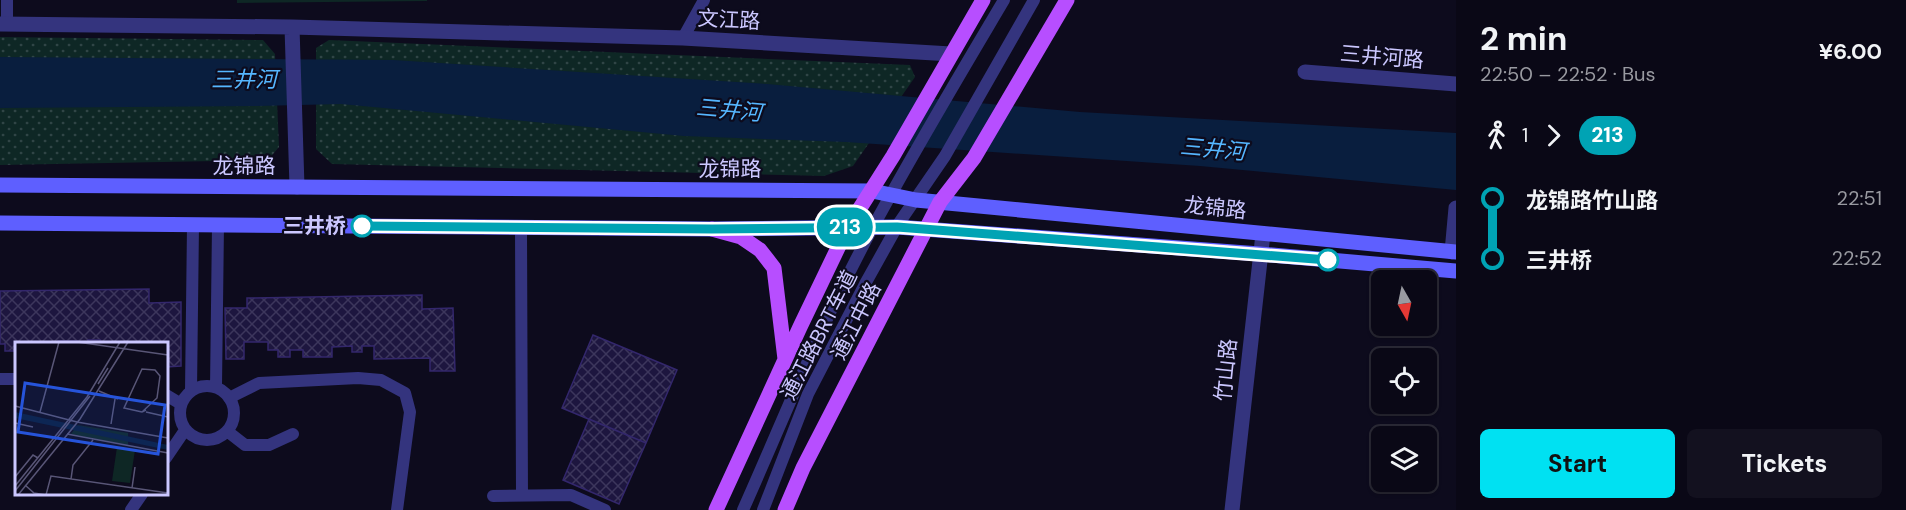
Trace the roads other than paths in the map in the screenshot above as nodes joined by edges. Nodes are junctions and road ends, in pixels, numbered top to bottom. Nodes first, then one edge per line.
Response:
1 (7, 0) edge
2 (704, 0) edge
3 (983, 0) edge
4 (1004, 0) edge
5 (1034, 0) edge
6 (1067, 0) edge
7 (3, 24) edge
8 (292, 27) junction
9 (683, 38) junction
10 (951, 54) junction
11 (1305, 72) dead end
12 (1456, 84) edge
13 (0, 185) edge
14 (297, 187) junction
15 (872, 191) junction
16 (892, 195) junction
17 (916, 200) junction
18 (940, 202) junction
19 (1456, 208) edge
20 (0, 223) edge
21 (193, 225) junction
22 (218, 225) junction
23 (848, 227) junction
24 (897, 227) junction
25 (521, 228) junction
26 (873, 228) junction
27 (712, 229) junction
28 (927, 229) junction
29 (1263, 234) junction
30 (1454, 252) edge
31 (1260, 254) junction
32 (1456, 271) edge
33 (785, 360) junction
34 (216, 387) junction
35 (191, 391) junction
36 (168, 396) edge
37 (229, 398) junction
38 (181, 404) junction
39 (185, 430) junction
40 (227, 431) junction
41 (294, 434) dead end
42 (168, 455) edge
43 (141, 495) edge
44 (522, 495) junction
45 (493, 496) dead end
46 (718, 508) edge
47 (131, 510) edge
48 (397, 510) edge
49 (605, 510) edge
50 (743, 510) edge
51 (763, 510) edge
52 (785, 510) edge
53 (1232, 510) edge

1 - 7 lane
2 - 9 lane
3 - 10 main road
4 - 16 lane, 通江路BRT车道
5 - 17 lane, 通江路BRT车道
6 - 18 main road, 通江中路
7 - 8 street, 文江路
8 - 9 street, 文江路
8 - 14 street
9 - 10 street, 文江路
10 - 15 main road
11 - 12 street, 三井河路
13 - 14 main road, 龙锦路
14 - 15 main road, 龙锦路
15 - 16 main road, 龙锦路
15 - 23 main road
16 - 17 main road, 龙锦路
16 - 26 lane, 通江路BRT车道
17 - 18 main road, 龙锦路
17 - 24 lane, 通江路BRT车道
18 - 28 main road, 通江中路
18 - 29 main road, 龙锦路
19 - 30 street
20 - 21 main road, 龙锦路
21 - 22 main road, 龙锦路
21 - 35 lane
22 - 25 main road, 龙锦路
22 - 34 lane
23 - 26 main road, 龙锦路
23 - 27 main road, 龙锦路
23 - 33 main road
24 - 26 main road, 龙锦路
24 - 28 main road, 龙锦路
24 - 51 lane, 通江路BRT车道
25 - 27 main road, 龙锦路
25 - 44 lane
26 - 50 lane, 通江路BRT车道
27 - 33 main road
28 - 31 main road, 龙锦路
28 - 52 main road, 通江中路
29 - 30 main road, 龙锦路
29 - 31 street, 竹山路
31 - 32 main road, 龙锦路
31 - 53 street, 竹山路
33 - 46 main road
34 - 35 lane
34 - 37 lane
35 - 38 lane
36 - 38 lane
37 - 40 lane
37 - 48 lane
38 - 39 lane
39 - 40 lane
39 - 42 lane
40 - 41 lane
43 - 47 lane
44 - 45 lane
44 - 49 lane

